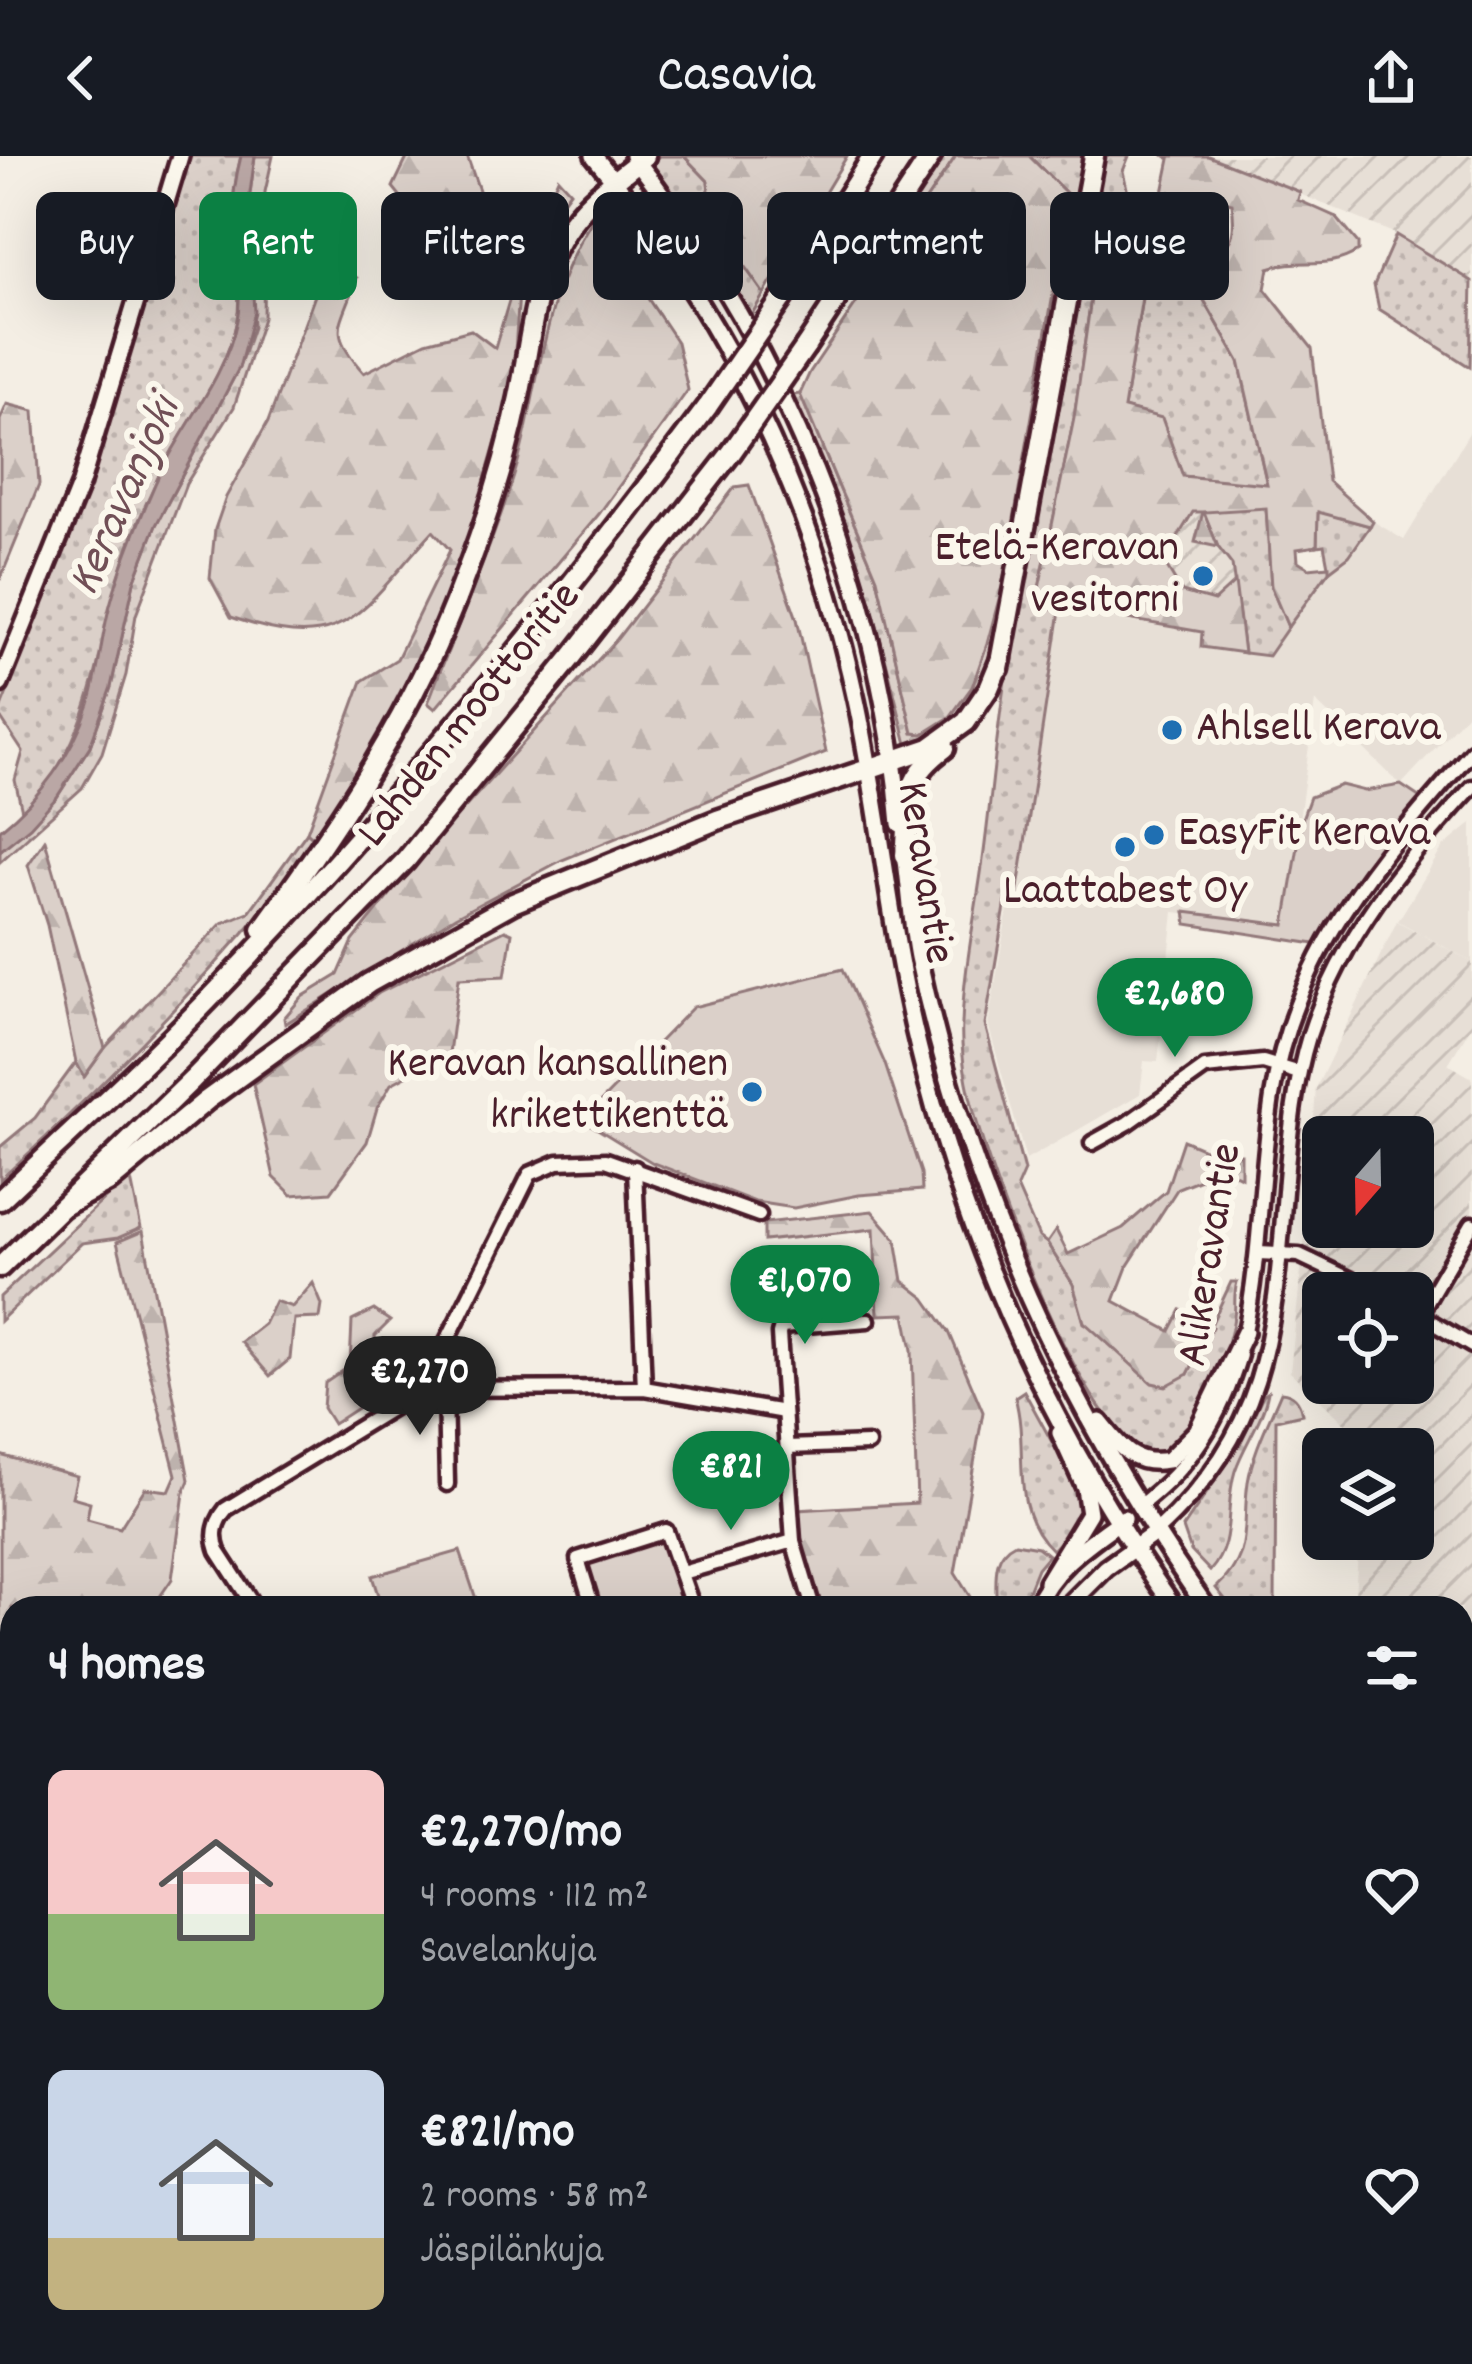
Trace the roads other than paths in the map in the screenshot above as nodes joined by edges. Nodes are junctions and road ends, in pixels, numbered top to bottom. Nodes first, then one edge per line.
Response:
1 (180, 156) edge
2 (594, 156) edge
3 (873, 156) edge
4 (931, 156) edge
5 (1094, 156) edge
6 (639, 158) edge
7 (614, 180) junction
8 (1001, 659) junction
9 (0, 684) edge
10 (1472, 752) edge
11 (894, 761) junction
12 (870, 770) junction
13 (1472, 787) edge
14 (905, 855) junction
15 (213, 996) junction
16 (1278, 1065) junction
17 (1300, 1073) junction
18 (1093, 1143) dead end
19 (635, 1168) junction
20 (0, 1200) edge
21 (63, 1206) junction
22 (759, 1215) dead end
23 (1472, 1224) edge
24 (1258, 1253) junction
25 (1279, 1253) junction
26 (0, 1267) edge
27 (1336, 1272) edge
28 (1434, 1285) edge
29 (868, 1320) dead end
30 (1434, 1324) edge
31 (1245, 1332) junction
32 (1472, 1346) edge
33 (644, 1388) junction
34 (423, 1389) junction
35 (445, 1389) junction
36 (1076, 1393) junction
37 (1052, 1407) junction
38 (784, 1412) junction
39 (868, 1444) dead end
40 (788, 1447) junction
41 (447, 1484) dead end
42 (1139, 1506) junction
43 (1119, 1522) junction
44 (1155, 1533) junction
45 (793, 1541) junction
46 (1136, 1547) junction
47 (682, 1574) junction
48 (1047, 1582) junction
49 (247, 1596) edge
50 (589, 1596) edge
51 (689, 1596) edge
52 (809, 1596) edge
53 (1041, 1596) edge
54 (1078, 1596) edge
55 (1167, 1596) edge
56 (1199, 1596) edge

1 - 9 main road
2 - 7 main road, Keravantie
3 - 15 highway, Lahden moottoritie, bridge
4 - 21 highway, Lahden moottoritie, bridge
5 - 8 highway
6 - 7 highway
6 - 11 main road, Keravantie
7 - 12 main road, Keravantie
7 - 15 highway
8 - 11 highway
8 - 14 highway
10 - 16 street, Alikeravantie
11 - 12 highway
11 - 14 main road, Keravantie
12 - 21 highway
12 - 37 main road, Keravantie
13 - 17 street, Alikeravantie
14 - 36 main road, Keravantie
15 - 20 highway, Lahden moottoritie
16 - 17 street
16 - 18 street
16 - 24 street, Alikeravantie
17 - 25 street, Alikeravantie
19 - 22 street
19 - 33 street
19 - 34 street
21 - 26 highway, Lahden moottoritie
23 - 28 street
24 - 25 street
24 - 31 street, Alikeravantie
25 - 27 street
25 - 44 street, Alikeravantie
29 - 38 street
30 - 32 street
31 - 36 main road
31 - 42 street, Alikeravantie
33 - 35 street
33 - 38 street
34 - 35 street
34 - 49 street
35 - 41 street
36 - 42 main road, Keravantie
37 - 43 main road, Keravantie
37 - 48 main road
38 - 40 street
39 - 40 street
40 - 45 street
42 - 43 main road, Alikeravantie
42 - 44 main road, Keravantie
43 - 46 main road, Keravantie
43 - 48 main road, Alikeravantie
44 - 46 main road, Alikeravantie
44 - 56 main road, Keravantie
45 - 47 street
45 - 52 street
46 - 54 main road, Alikeravantie
46 - 55 main road, Keravantie
47 - 50 street
47 - 51 street
48 - 53 main road, Alikeravantie

